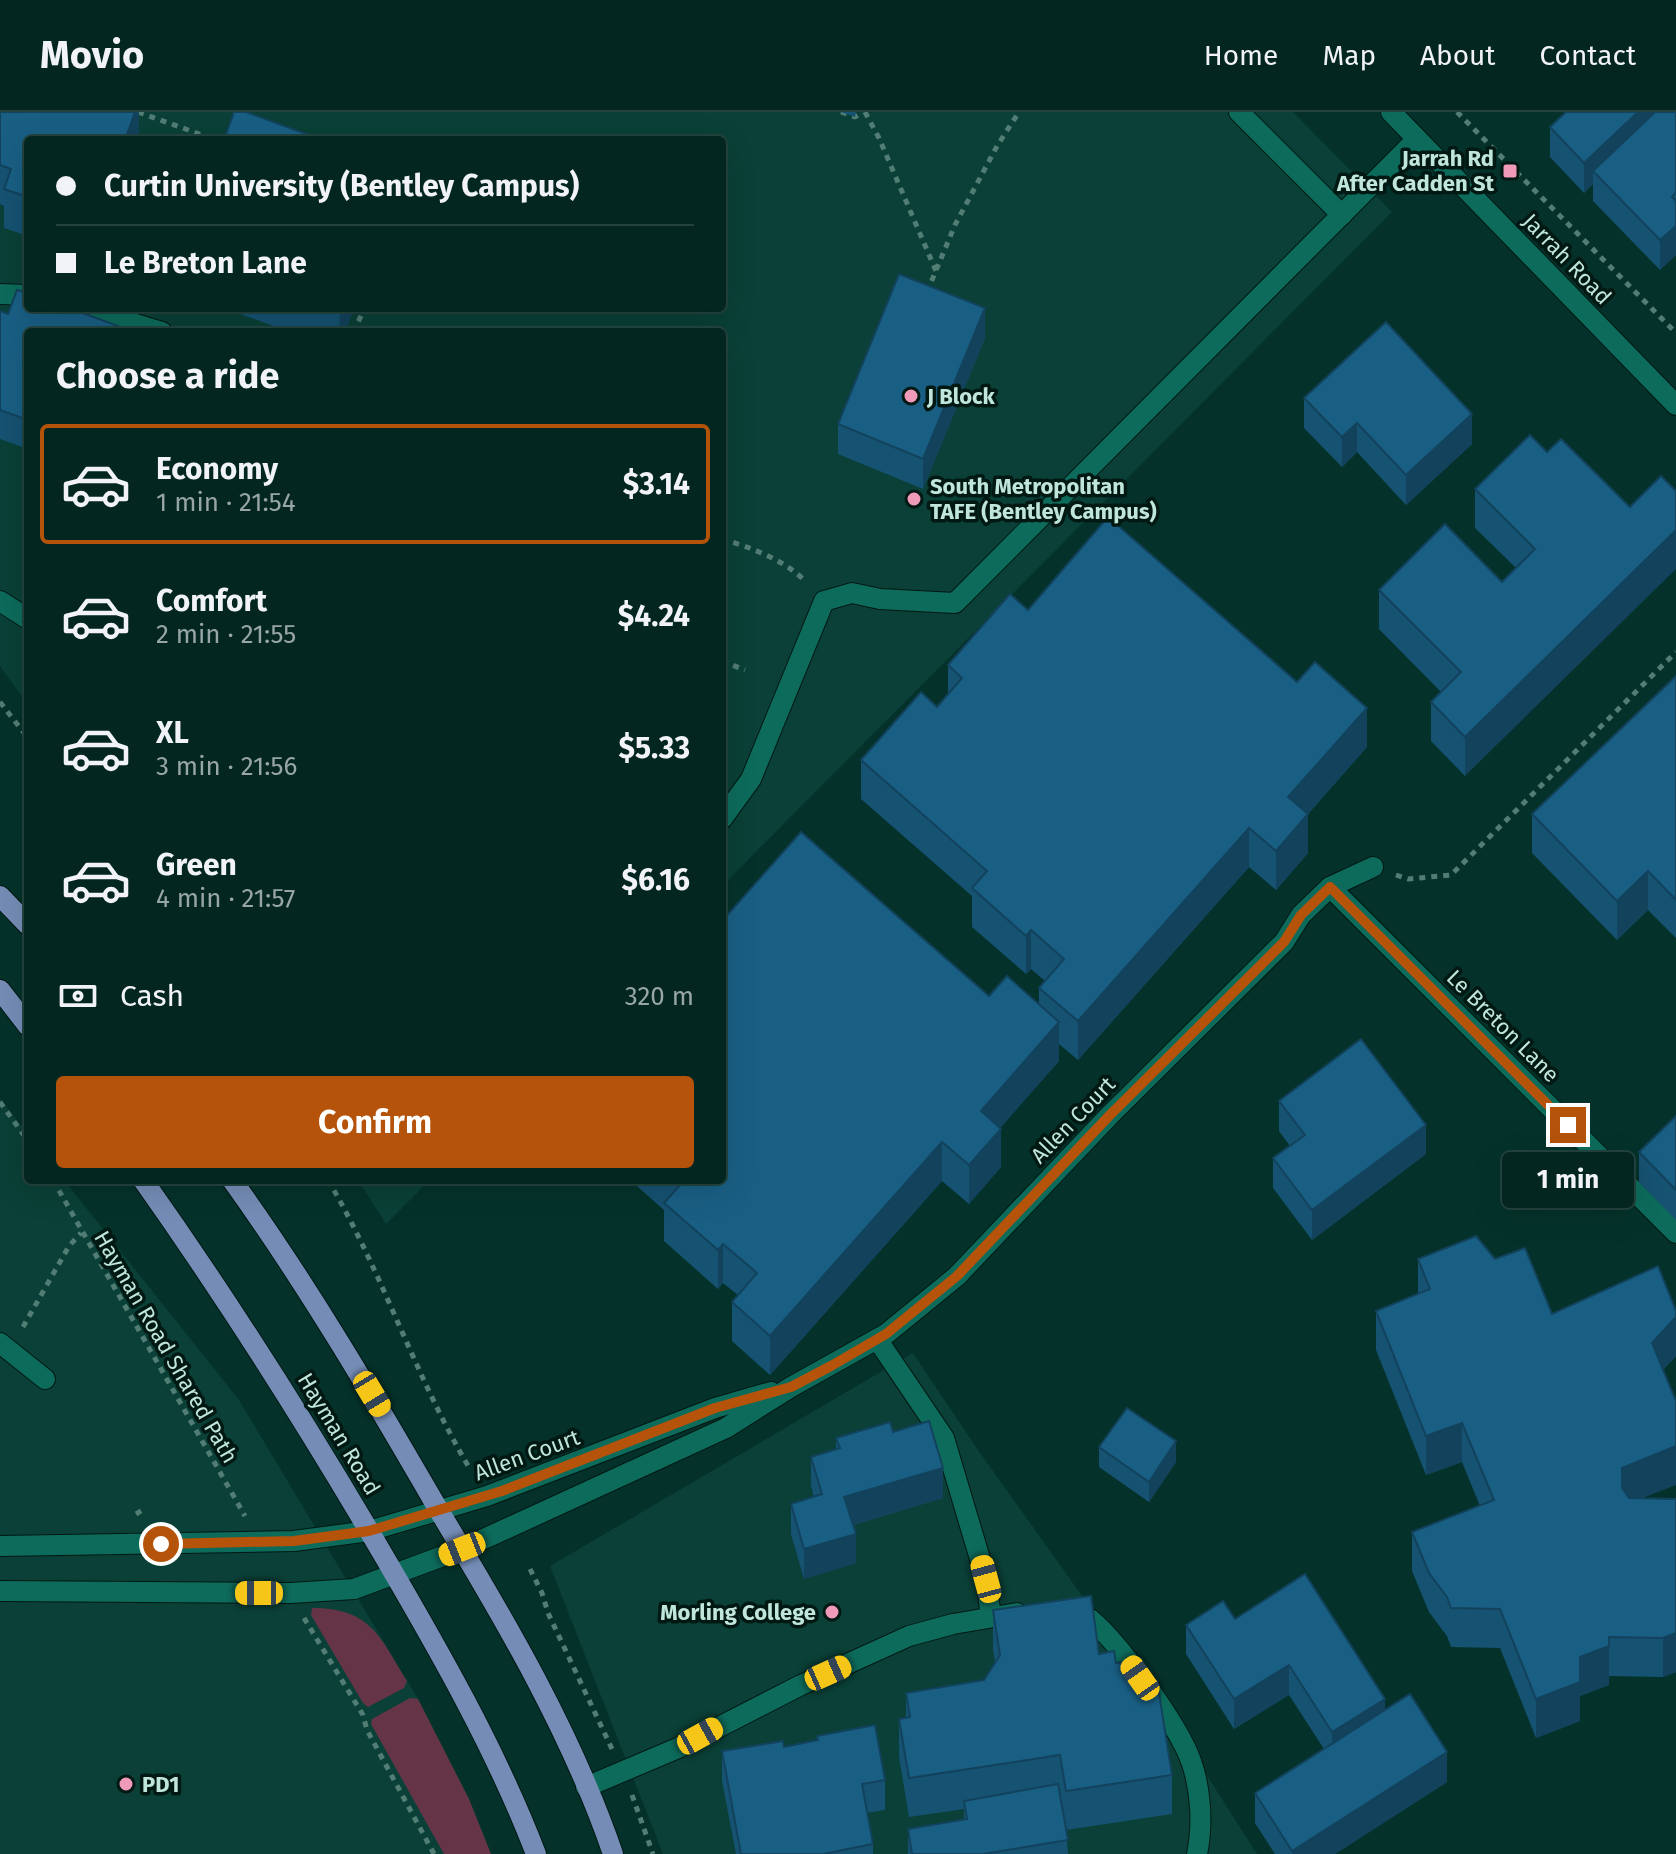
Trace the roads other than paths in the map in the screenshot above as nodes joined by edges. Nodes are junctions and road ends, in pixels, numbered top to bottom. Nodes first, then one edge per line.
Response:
1 (1239, 112) edge
2 (1391, 112) edge
3 (1417, 139) junction
4 (1342, 215) junction
5 (0, 294) edge
6 (24, 295) edge
7 (96, 312) edge
8 (149, 328) edge
9 (1676, 405) edge
10 (0, 601) edge
11 (24, 616) edge
12 (726, 813) edge
13 (1373, 867) road end
14 (1330, 887) junction
15 (0, 896) edge
16 (24, 921) edge
17 (0, 990) edge
18 (24, 1021) edge
19 (146, 1184) edge
20 (235, 1184) edge
21 (1676, 1233) edge
22 (877, 1339) junction
23 (0, 1343) edge
24 (45, 1379) dead end
25 (791, 1387) junction
26 (440, 1511) junction
27 (369, 1531) junction
28 (0, 1546) edge
29 (462, 1549) junction
30 (395, 1576) junction
31 (0, 1591) edge
32 (1055, 1611) edge
33 (1032, 1612) edge
34 (991, 1617) junction
35 (586, 1787) junction
36 (536, 1854) edge
37 (613, 1854) edge
38 (1197, 1854) edge

1 - 4 street
2 - 3 street, Jarrah Road
3 - 4 street
3 - 9 street, Jarrah Road
4 - 12 street
5 - 6 street
7 - 8 street
10 - 11 street
13 - 14 street, Allen Court
14 - 21 street, Le Breton Lane
14 - 22 street, Allen Court
15 - 16 main road
17 - 18 main road
19 - 27 main road, Hayman Road
20 - 26 main road
22 - 25 street, Allen Court
22 - 34 street
23 - 24 street
25 - 26 street, Allen Court
25 - 29 street, Allen Court
26 - 27 street, Allen Court
26 - 29 main road
27 - 28 street, Allen Court
27 - 30 main road, Hayman Road
29 - 30 street, Allen Court
29 - 35 main road
30 - 31 street, Allen Court
30 - 36 main road, Hayman Road
32 - 38 street
33 - 34 street
34 - 35 street
35 - 37 main road

